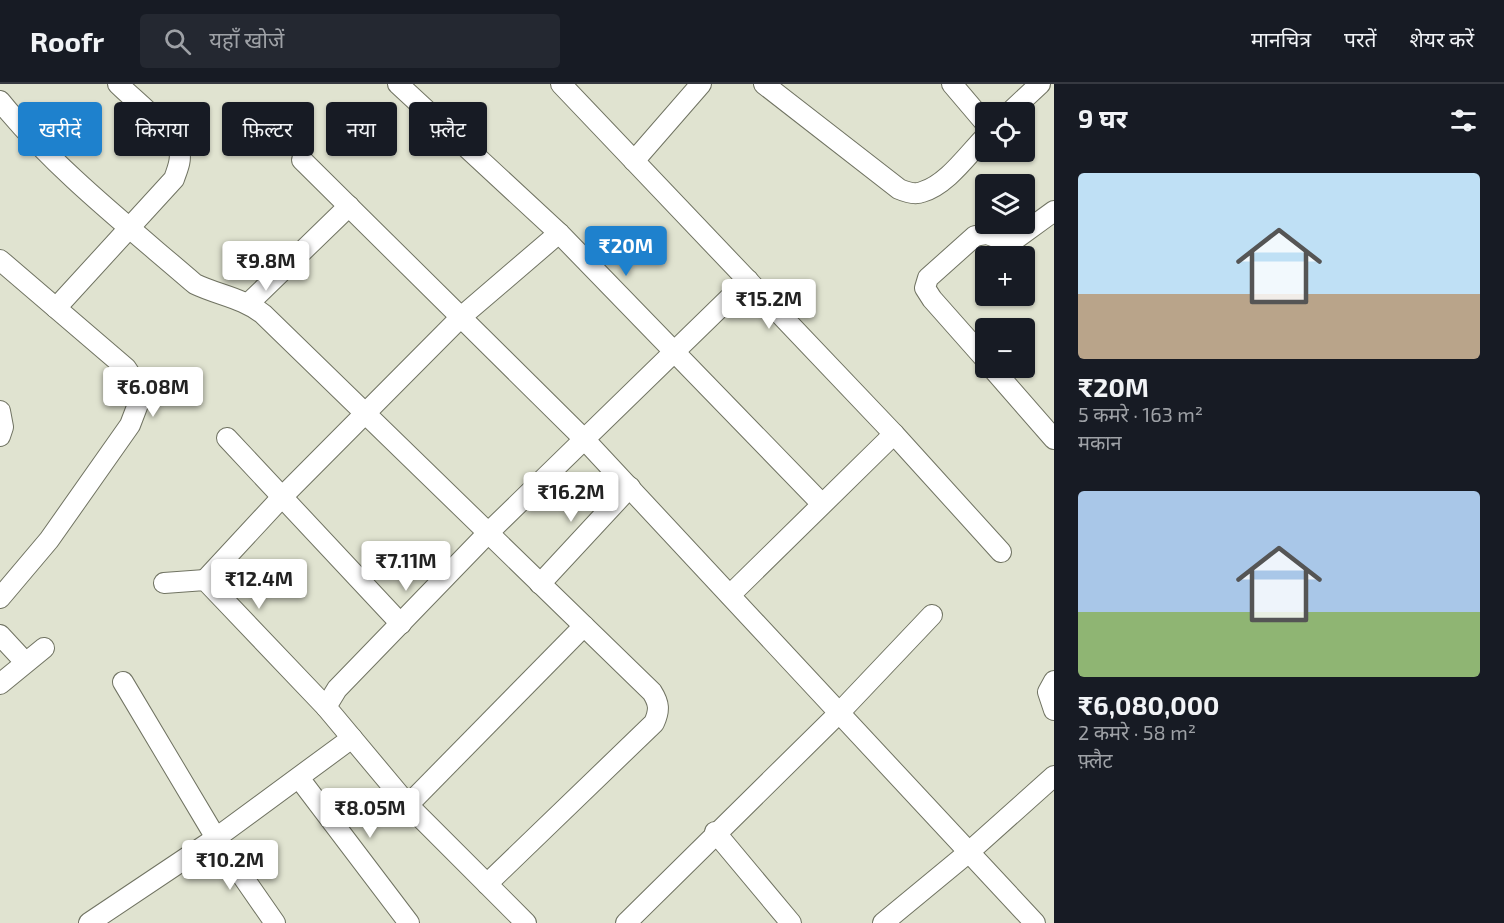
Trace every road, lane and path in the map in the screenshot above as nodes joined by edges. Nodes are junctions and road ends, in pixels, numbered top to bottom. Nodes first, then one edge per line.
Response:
1 (118, 84) edge
2 (399, 84) edge
3 (561, 84) edge
4 (701, 84) edge
5 (764, 84) edge
6 (952, 84) edge
7 (1040, 84) edge
8 (0, 100) edge
9 (1021, 102) edge
10 (975, 111) edge
11 (975, 147) edge
12 (302, 159) dead end
13 (634, 161) junction
14 (349, 206) junction
15 (1054, 211) edge
16 (131, 228) junction
17 (559, 233) junction
18 (0, 261) edge
19 (747, 280) junction
20 (249, 303) junction
21 (56, 308) junction
22 (461, 317) junction
23 (975, 348) edge
24 (673, 352) junction
25 (1001, 378) edge
26 (0, 411) edge
27 (366, 413) junction
28 (894, 434) junction
29 (0, 436) edge
30 (227, 438) dead end
31 (1054, 439) edge
32 (585, 440) junction
33 (630, 488) junction
34 (282, 497) junction
35 (821, 504) junction
36 (488, 533) junction
37 (1002, 552) dead end
38 (205, 580) junction
39 (164, 583) dead end
40 (540, 584) junction
41 (730, 595) junction
42 (0, 598) edge
43 (932, 615) dead end
44 (401, 624) junction
45 (584, 626) junction
46 (0, 634) edge
47 (44, 648) dead end
48 (25, 662) junction
49 (1054, 681) edge
50 (123, 682) dead end
51 (0, 684) edge
52 (326, 707) junction
53 (1054, 710) edge
54 (840, 712) junction
55 (352, 738) junction
56 (1054, 776) edge
57 (299, 778) junction
58 (408, 805) junction
59 (715, 832) junction
60 (216, 838) junction
61 (969, 852) junction
62 (487, 884) junction
63 (101, 920) edge
64 (275, 923) edge
65 (409, 923) edge
66 (526, 923) edge
67 (626, 923) edge
68 (791, 923) edge
69 (883, 923) edge
70 (1035, 923) edge

1 - 16 street
2 - 17 street
3 - 13 street
4 - 13 street
5 - 11 street
6 - 10 street
7 - 9 street
8 - 16 street
12 - 14 street
13 - 19 street
14 - 20 street
14 - 22 street
15 - 23 street
16 - 20 street
16 - 21 street
17 - 22 street
17 - 24 street
18 - 21 street
19 - 24 street
19 - 28 street
20 - 27 street
21 - 42 street
22 - 27 street
22 - 32 street
24 - 32 street
24 - 35 street
25 - 31 street
26 - 29 street
27 - 34 street
27 - 36 street
28 - 35 street
28 - 37 street
30 - 34 street
32 - 33 street
32 - 36 street
33 - 40 street
33 - 41 street
34 - 38 street
34 - 44 street
35 - 41 street
36 - 40 street
36 - 44 street
38 - 39 street
38 - 52 street
40 - 45 street
41 - 54 street
43 - 54 street
44 - 52 street
45 - 58 street
45 - 62 street
46 - 48 street
47 - 48 street
48 - 51 street
49 - 53 street
50 - 60 street
52 - 55 street
54 - 59 street
54 - 61 street
55 - 57 street
55 - 58 street
56 - 61 street
57 - 60 street
57 - 65 street
58 - 62 street
59 - 67 street
59 - 68 street
60 - 63 street
60 - 64 street
61 - 69 street
61 - 70 street
62 - 66 street

